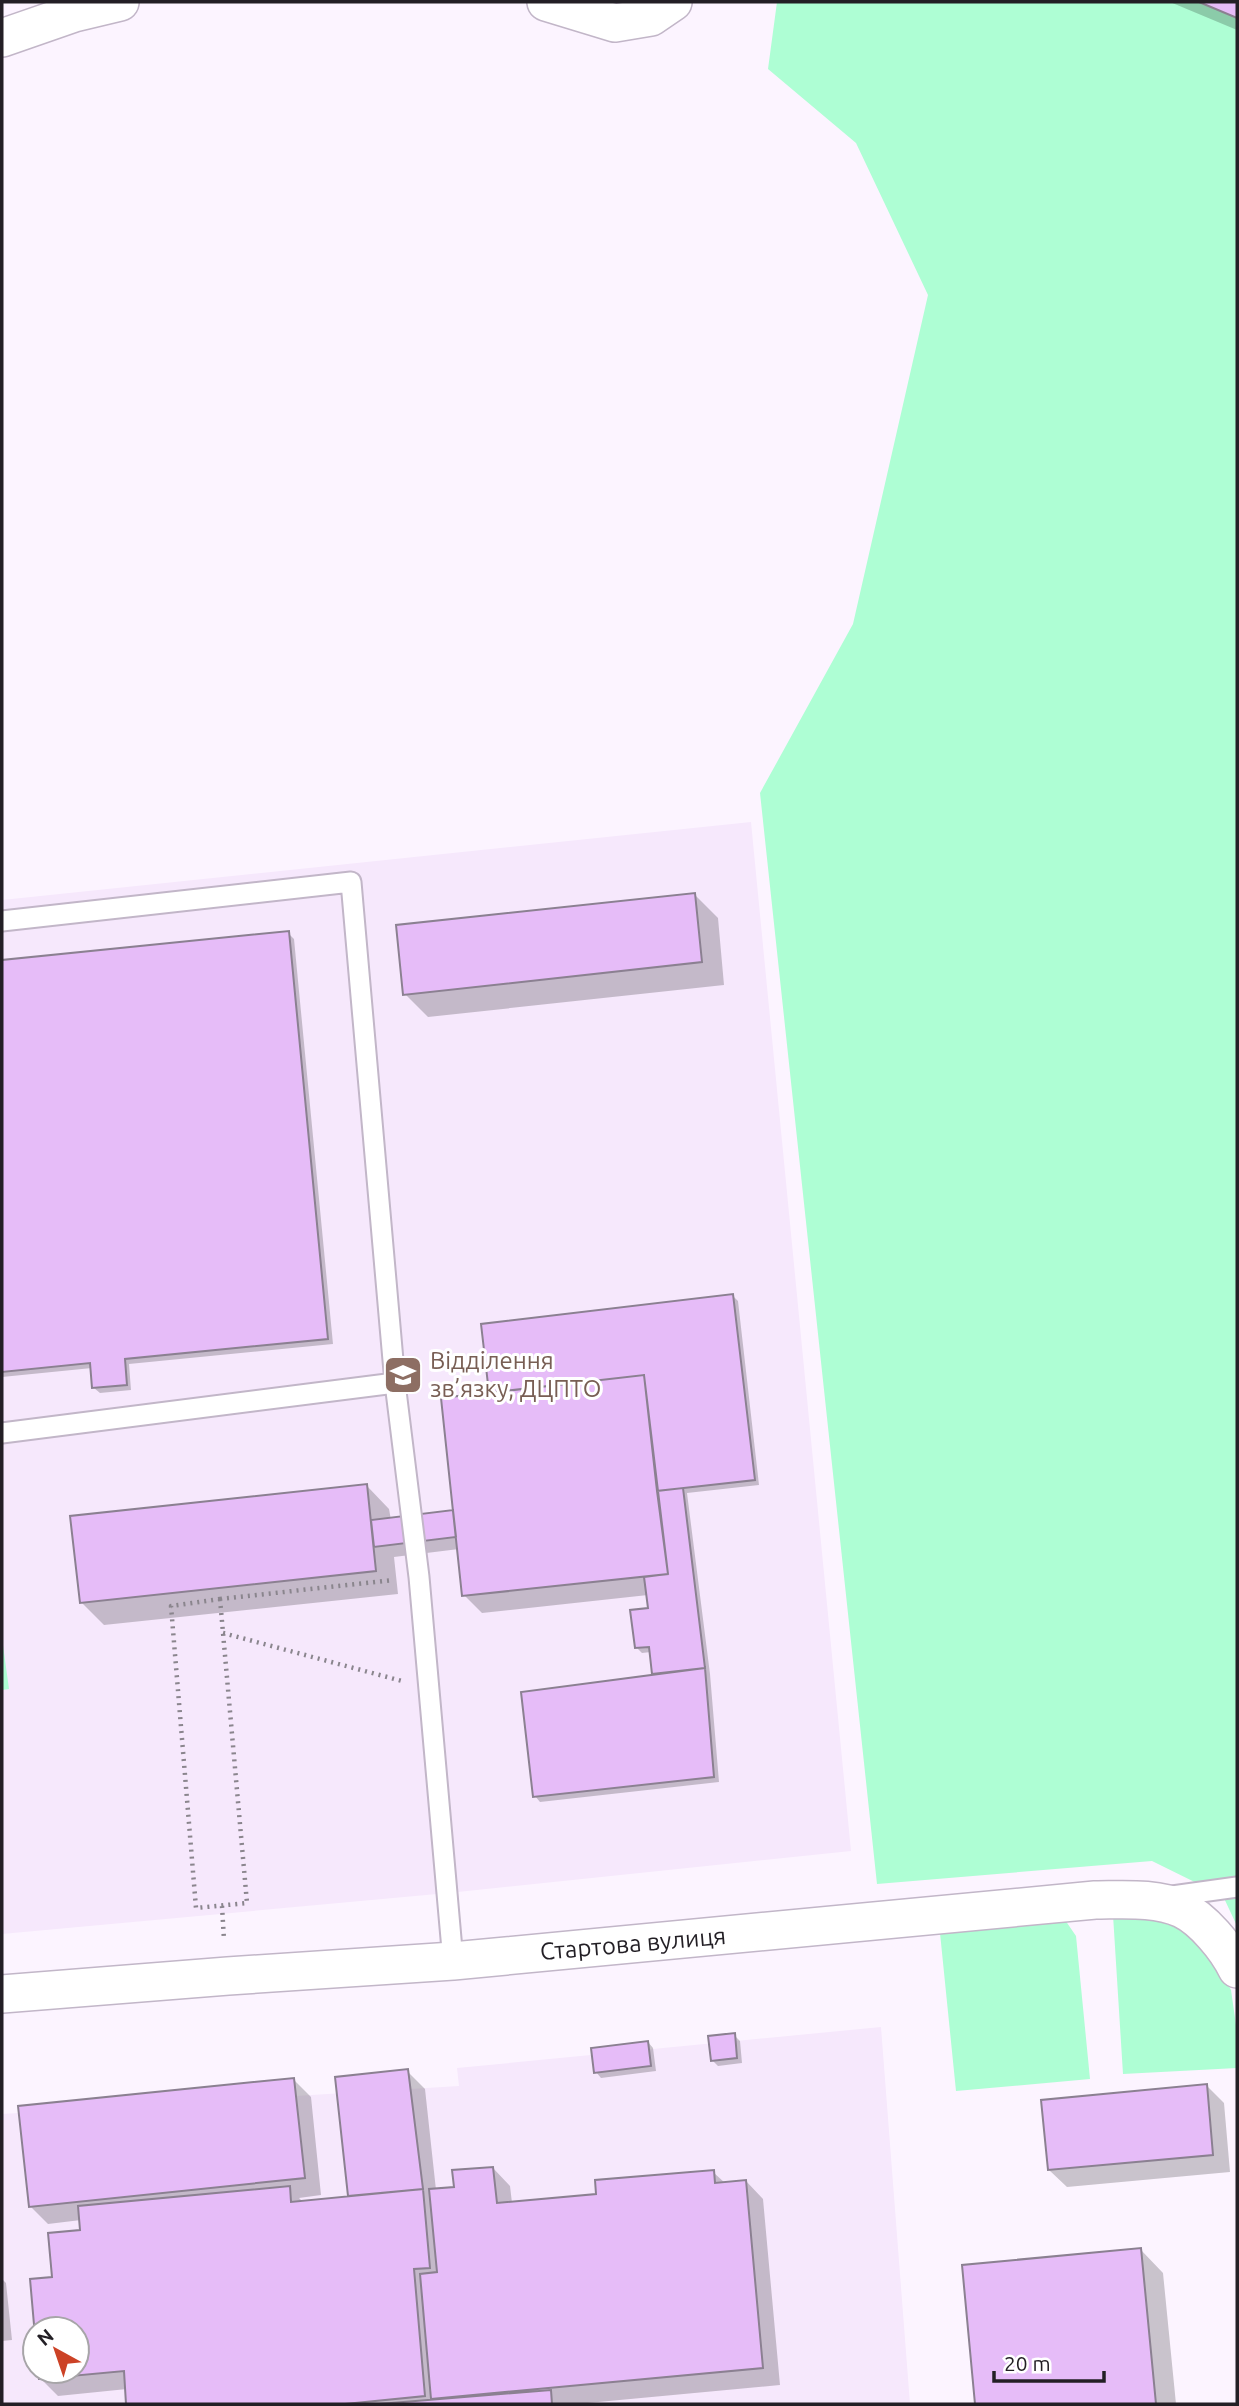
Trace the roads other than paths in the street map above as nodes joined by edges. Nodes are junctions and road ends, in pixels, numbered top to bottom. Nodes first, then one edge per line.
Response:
1 (120, 2) edge
2 (546, 2) edge
3 (673, 2) edge
4 (2, 38) edge
5 (2, 921) edge
6 (395, 1383) junction
7 (2, 1433) edge
8 (1237, 1886) edge
9 (1143, 1900) junction
10 (453, 1961) junction
11 (1237, 1969) edge
12 (2, 1994) edge

1 - 4 street
2 - 3 street
5 - 6 lane
6 - 7 lane
6 - 10 lane
8 - 9 lane
9 - 10 street, Стартова вулиця
9 - 11 street, Стартова вулиця
10 - 12 street, Стартова вулиця

